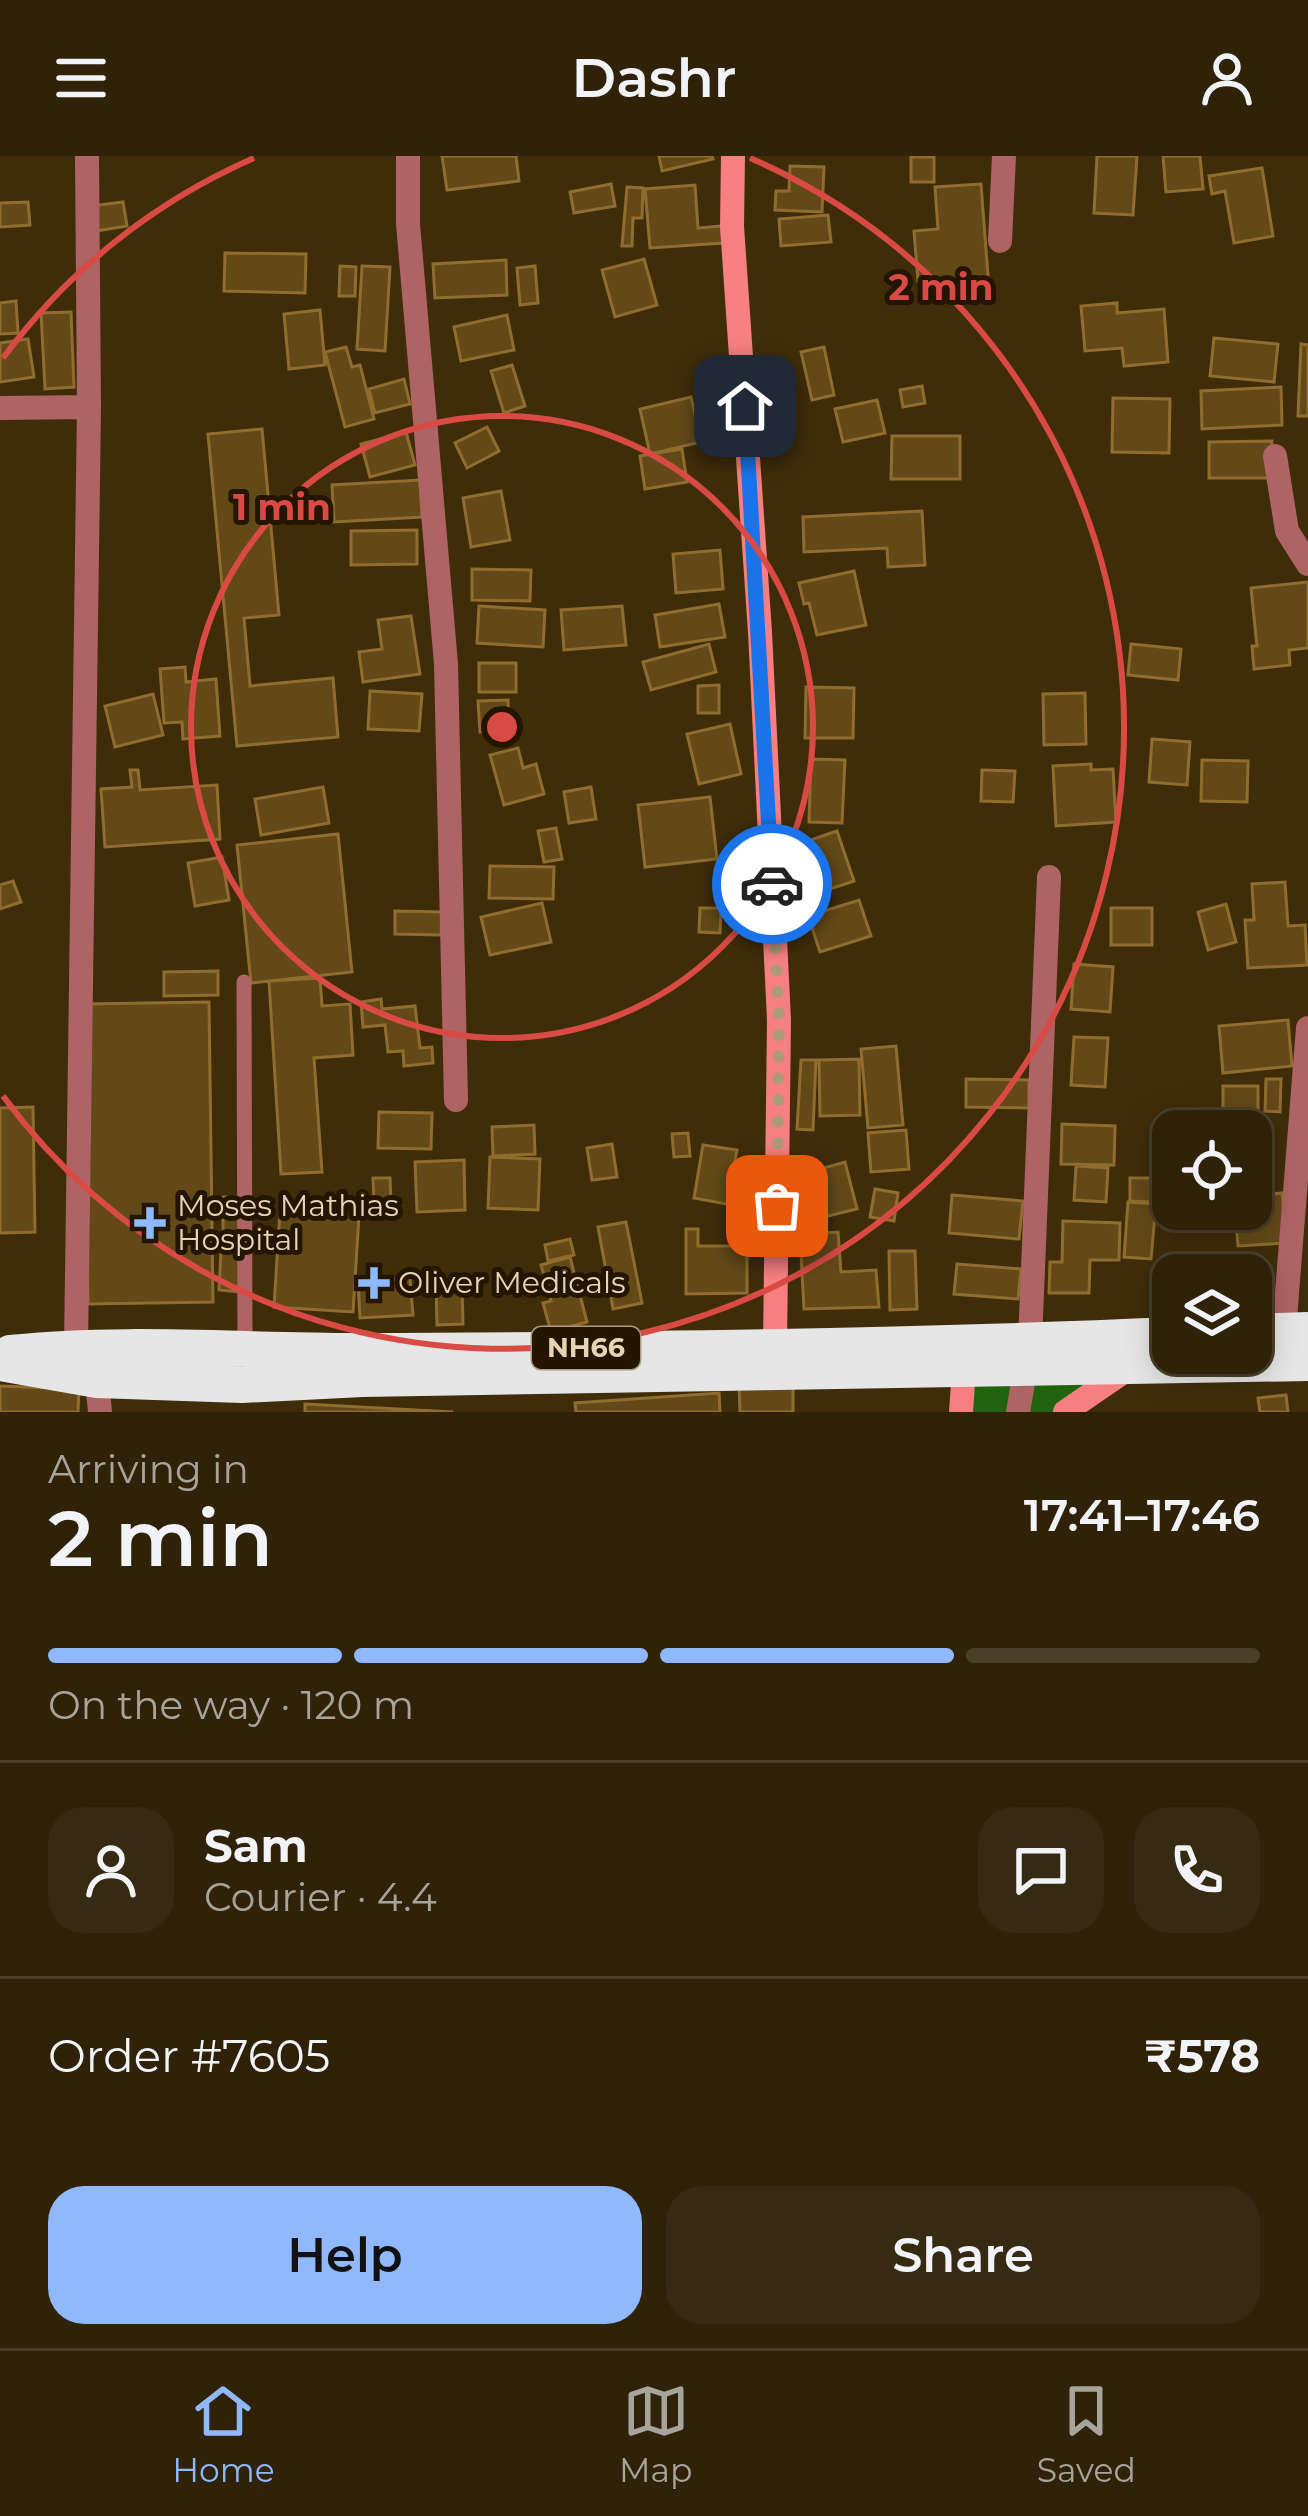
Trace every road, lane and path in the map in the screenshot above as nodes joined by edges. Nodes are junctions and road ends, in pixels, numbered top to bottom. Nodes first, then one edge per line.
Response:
1 (87, 156) edge
2 (407, 156) edge
3 (733, 156) edge
4 (1004, 156) edge
5 (1000, 241) dead end
6 (89, 407) junction
7 (0, 408) edge
8 (1275, 456) dead end
9 (1308, 564) edge
10 (1049, 877) dead end
11 (244, 982) dead end
12 (1308, 1028) edge
13 (457, 1100) dead end
14 (1281, 1331) edge
15 (1152, 1344) edge
16 (76, 1346) junction
17 (775, 1346) junction
18 (245, 1348) junction
19 (1136, 1350) junction
20 (0, 1354) edge
21 (1027, 1355) junction
22 (965, 1358) junction
23 (1308, 1363) edge
24 (0, 1364) edge
25 (242, 1385) junction
26 (98, 1396) edge
27 (961, 1412) edge
28 (1018, 1412) edge
29 (1065, 1412) edge

1 - 6 street
2 - 13 street
3 - 17 street
4 - 5 street
6 - 7 street
6 - 16 street
8 - 9 street
10 - 21 street
11 - 18 lane
12 - 14 street
15 - 19 highway, NH66
16 - 18 highway, NH66
16 - 20 highway, NH66
17 - 18 highway, NH66
17 - 22 highway, NH66
18 - 25 lane
19 - 21 highway, NH66
19 - 23 highway, NH66
19 - 29 street
21 - 22 highway, NH66
21 - 28 street
22 - 25 highway, NH66
22 - 27 street
24 - 26 highway, NH66
25 - 26 highway, NH66

